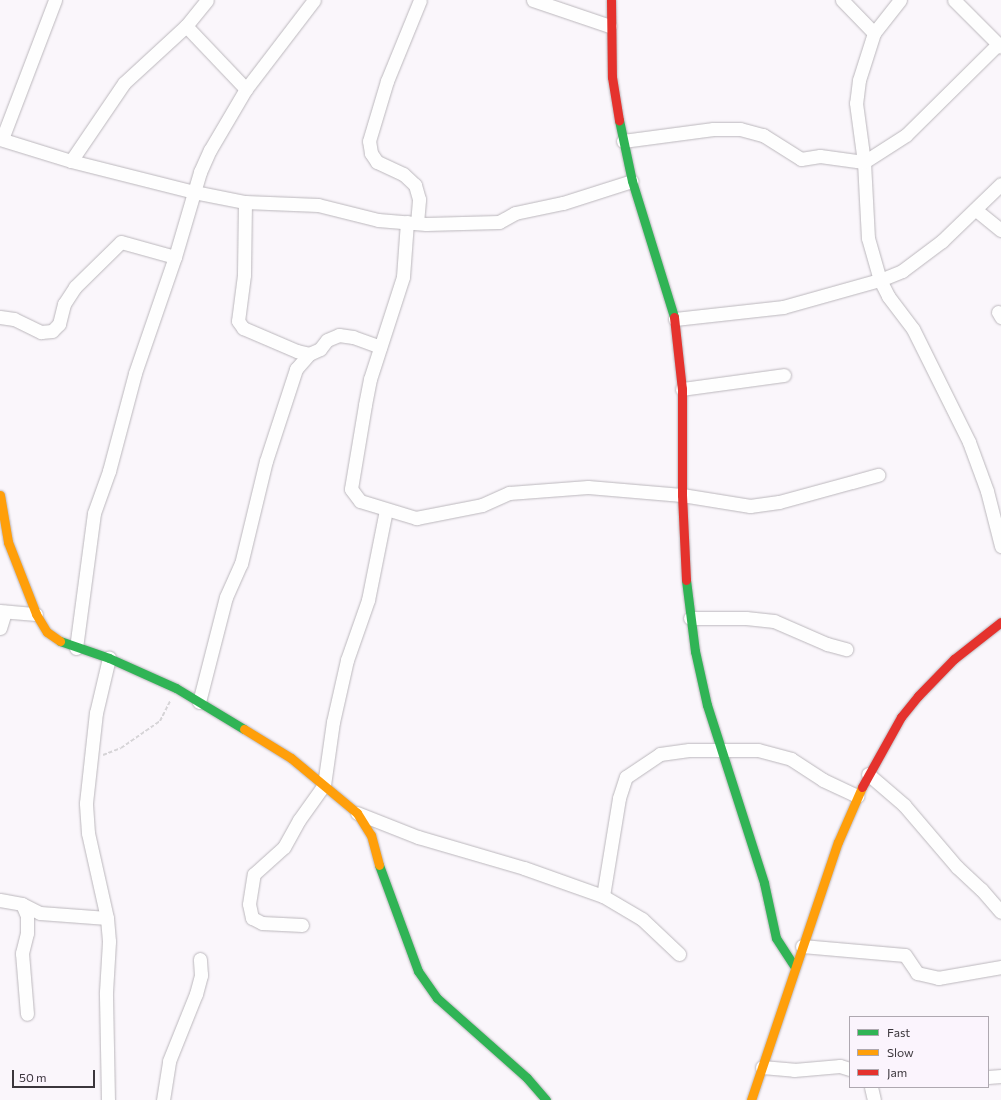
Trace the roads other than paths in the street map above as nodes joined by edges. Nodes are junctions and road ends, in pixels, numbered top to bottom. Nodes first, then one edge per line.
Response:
1 (55, 0) edge
2 (207, 0) edge
3 (314, 0) edge
4 (420, 0) edge
5 (534, 0) edge
6 (611, 0) edge
7 (842, 0) edge
8 (900, 0) edge
9 (954, 0) edge
10 (186, 26) junction
11 (610, 26) junction
12 (874, 33) junction
13 (1000, 45) edge
14 (246, 89) junction
15 (1, 139) edge
16 (623, 141) junction
17 (71, 162) junction
18 (864, 162) junction
19 (632, 181) junction
20 (1001, 184) edge
21 (194, 192) junction
22 (245, 202) junction
23 (976, 210) junction
24 (412, 223) junction
25 (1001, 230) edge
26 (175, 257) junction
27 (880, 280) junction
28 (0, 317) edge
29 (675, 319) junction
30 (380, 347) junction
31 (310, 354) junction
32 (784, 375) dead end
33 (682, 389) junction
34 (878, 475) dead end
35 (0, 495) edge
36 (682, 495) junction
37 (386, 510) junction
38 (0, 546) edge
39 (1001, 546) edge
40 (13, 554) junction
41 (2, 612) edge
42 (36, 614) junction
43 (690, 618) junction
44 (1001, 622) edge
45 (0, 628) edge
46 (76, 648) junction
47 (846, 649) dead end
48 (109, 658) junction
49 (199, 702) junction
50 (722, 752) junction
51 (868, 774) junction
52 (324, 784) junction
53 (857, 796) junction
54 (357, 813) junction
55 (603, 896) junction
56 (0, 900) edge
57 (22, 904) junction
58 (1001, 912) edge
59 (107, 918) junction
60 (302, 925) dead end
61 (802, 946) junction
62 (679, 954) dead end
63 (200, 959) dead end
64 (795, 967) junction
65 (1001, 967) edge
66 (27, 1014) dead end
67 (762, 1067) junction
68 (849, 1069) edge
69 (1001, 1076) edge
70 (989, 1077) edge
71 (108, 1100) edge
72 (163, 1100) edge
73 (546, 1100) edge
74 (751, 1100) edge

1 - 15 street
2 - 10 street
3 - 14 street
4 - 24 street
5 - 11 street
6 - 11 street
7 - 12 street
8 - 12 street
9 - 13 street
10 - 14 street
10 - 17 street
11 - 16 street
12 - 18 street
13 - 18 street
14 - 21 street
15 - 17 street
16 - 18 street
16 - 19 street
17 - 21 street
18 - 27 street
19 - 24 street
19 - 29 street
20 - 23 street
21 - 22 street
21 - 26 street
22 - 24 street
22 - 31 street
23 - 25 street
23 - 27 street
24 - 30 street
26 - 28 street
26 - 46 street
27 - 29 street
27 - 39 street
29 - 33 street
30 - 31 street
30 - 37 street
31 - 49 street
32 - 33 street
33 - 36 street
34 - 36 street
35 - 40 street
36 - 37 street
36 - 43 street
37 - 52 street
38 - 40 street
40 - 42 street
41 - 42 street
41 - 45 street
42 - 46 street
43 - 47 street
43 - 50 street
44 - 51 street
46 - 48 street
48 - 49 street
48 - 59 street
49 - 52 street
50 - 53 street
50 - 55 street
50 - 64 street
51 - 53 street
51 - 58 street
52 - 54 street
52 - 60 street
53 - 61 street
54 - 55 street
54 - 73 street
55 - 62 street
56 - 57 street
57 - 59 street
57 - 66 street
59 - 71 street
61 - 64 street
61 - 65 street
63 - 72 street
64 - 67 street
67 - 68 street
67 - 74 street
69 - 70 street

